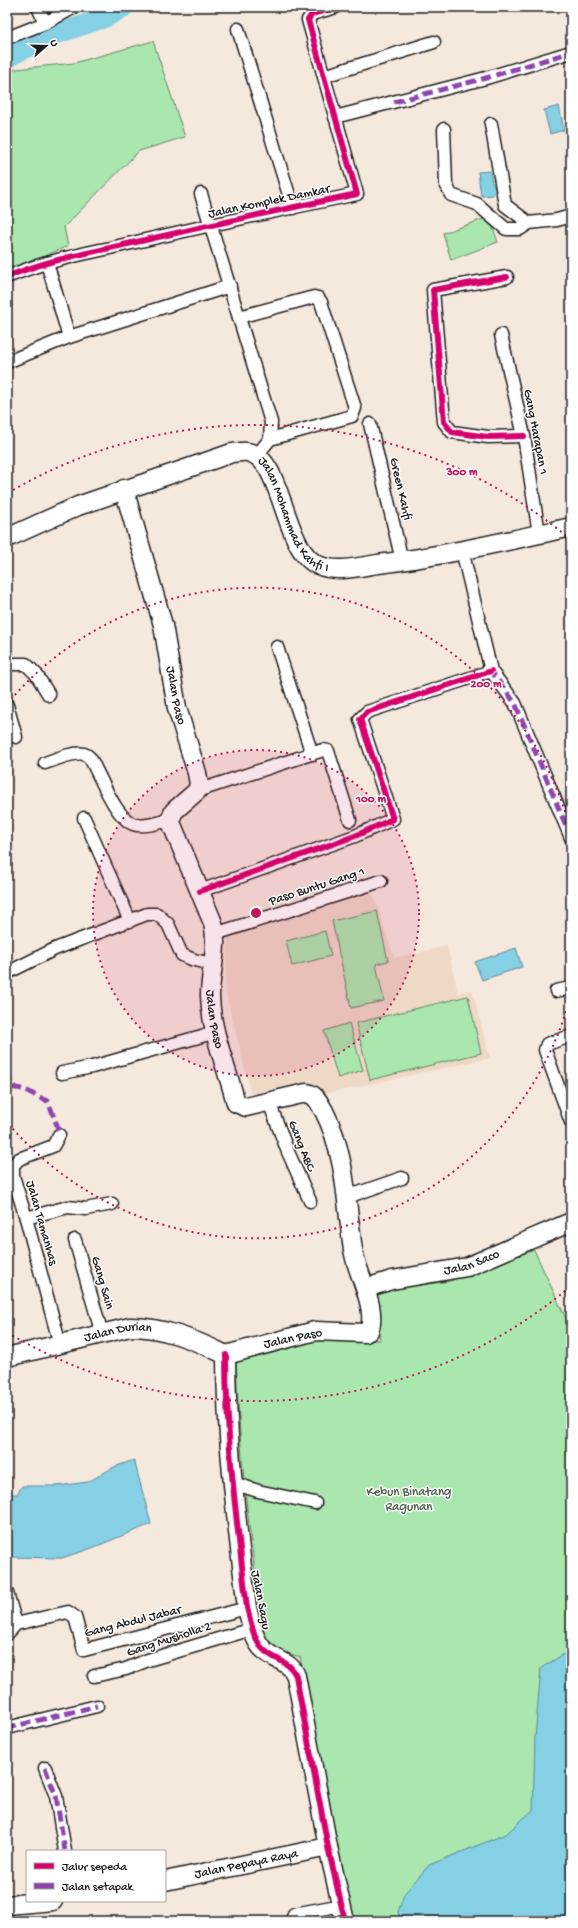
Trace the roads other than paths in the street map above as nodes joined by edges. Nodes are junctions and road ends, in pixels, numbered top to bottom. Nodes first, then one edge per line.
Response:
1 (38, 7) edge
2 (75, 7) edge
3 (336, 7) edge
4 (45, 23) junction
5 (238, 29) dead end
6 (7, 38) edge
7 (434, 42) dead end
8 (571, 52) edge
9 (324, 76) junction
10 (335, 117) junction
11 (491, 124) dead end
12 (444, 129) dead end
13 (201, 194) dead end
14 (293, 208) junction
15 (571, 216) edge
16 (529, 223) junction
17 (210, 226) junction
18 (47, 263) junction
19 (7, 277) edge
20 (507, 277) dead end
21 (230, 286) junction
22 (239, 317) junction
23 (501, 335) dead end
24 (69, 337) junction
25 (7, 362) edge
26 (370, 424) dead end
27 (524, 436) junction
28 (270, 439) junction
29 (257, 455) junction
30 (124, 489) junction
31 (571, 527) edge
32 (539, 534) junction
33 (7, 538) edge
34 (462, 550) junction
35 (402, 561) junction
36 (277, 647) dead end
37 (7, 664) edge
38 (491, 671) junction
39 (49, 695) dead end
40 (7, 705) edge
41 (16, 737) dead end
42 (312, 754) junction
43 (45, 763) dead end
44 (197, 792) junction
45 (84, 818) dead end
46 (170, 820) junction
47 (350, 820) dead end
48 (571, 838) edge
49 (382, 881) dead end
50 (200, 891) junction
51 (130, 921) junction
52 (216, 934) junction
53 (213, 964) junction
54 (7, 973) edge
55 (571, 988) edge
56 (556, 991) dead end
57 (216, 1032) junction
58 (571, 1036) edge
59 (62, 1073) dead end
60 (269, 1102) junction
61 (571, 1122) edge
62 (58, 1135) dead end
63 (402, 1178) dead end
64 (347, 1197) junction
65 (310, 1201) dead end
66 (112, 1204) dead end
67 (26, 1218) junction
68 (571, 1222) edge
69 (75, 1240) dead end
70 (366, 1288) junction
71 (102, 1334) junction
72 (60, 1345) junction
73 (226, 1355) junction
74 (7, 1357) edge
75 (233, 1483) junction
76 (315, 1503) dead end
77 (7, 1593) edge
78 (247, 1608) junction
79 (16, 1624) junction
80 (252, 1629) junction
81 (7, 1634) edge
82 (94, 1676) dead end
83 (97, 1706) dead end
84 (7, 1728) edge
85 (45, 1768) dead end
86 (328, 1847) junction
87 (65, 1850) edge
88 (166, 1881) edge
89 (42, 1902) edge
90 (7, 1905) edge
91 (343, 1913) edge
92 (292, 1921) edge

1 - 4 street
2 - 4 street
3 - 9 street, Jalan Komplek Damkar
4 - 6 street
5 - 14 street, Jalan Komplek Damkar
7 - 9 street
8 - 10 street
9 - 10 street, Jalan Komplek Damkar
10 - 14 street, Jalan Komplek Damkar
11 - 16 street
12 - 16 street
13 - 17 street
14 - 17 street, Jalan Komplek Damkar
15 - 16 street
17 - 18 street, Jalan Komplek Damkar
17 - 21 street, Jalan Komplek Damkar
18 - 19 street, Jalan Komplek Damkar
18 - 24 street
20 - 27 street
21 - 22 street, Jalan Komplek Damkar
21 - 24 street
22 - 28 street, Jalan Komplek Damkar
22 - 28 street
23 - 27 street, Gang Harapan 1
24 - 25 street
26 - 35 street, Green Kahfi
27 - 32 street, Gang Harapan 1
28 - 29 street
29 - 30 main road, Jalan Mohammad Kahfi I
29 - 35 main road, Jalan Mohammad Kahfi I
30 - 33 main road, Jalan Mohammad Kahfi I
30 - 44 main road, Jalan Paso
31 - 32 main road, Jalan Mohammad Kahfi I
32 - 34 main road, Jalan Mohammad Kahfi I
34 - 35 main road, Jalan Mohammad Kahfi I
34 - 38 street
36 - 42 street
37 - 39 street
38 - 48 street
38 - 50 street
40 - 41 street
42 - 44 street
42 - 47 street
43 - 46 street
44 - 46 main road
45 - 51 street
46 - 50 main road, Jalan Paso
49 - 52 street, Paso Buntu Gang 1
50 - 52 main road, Jalan Paso
51 - 53 street
51 - 54 street
52 - 53 main road, Jalan Paso
53 - 57 main road, Jalan Paso
55 - 56 street
57 - 59 street
57 - 60 main road, Jalan Paso
58 - 61 street
60 - 64 main road, Jalan Paso
60 - 65 street, Gang ABC
62 - 67 street, Jalan Tamanhas
63 - 64 street
64 - 70 main road, Jalan Paso
66 - 67 street
67 - 72 street, Jalan Tamanhas
68 - 70 main road, Jalan Saco
69 - 71 street, Gang Sain
70 - 73 main road, Jalan Paso
71 - 72 main road, Jalan Durian
71 - 73 main road, Jalan Durian
72 - 74 main road, Jalan Durian
73 - 75 main road, Jalan Sagu
75 - 76 street
75 - 78 main road, Jalan Sagu
77 - 79 street
78 - 79 street, Gang Abdul Jabar
78 - 80 main road, Jalan Sagu
79 - 81 street
80 - 82 street, Gang Musholla 2
80 - 86 main road, Jalan Sagu
83 - 84 street
85 - 87 street
86 - 88 main road, Jalan Pepaya Raya
86 - 91 main road, Jalan Sagu
89 - 90 main road
91 - 92 street

